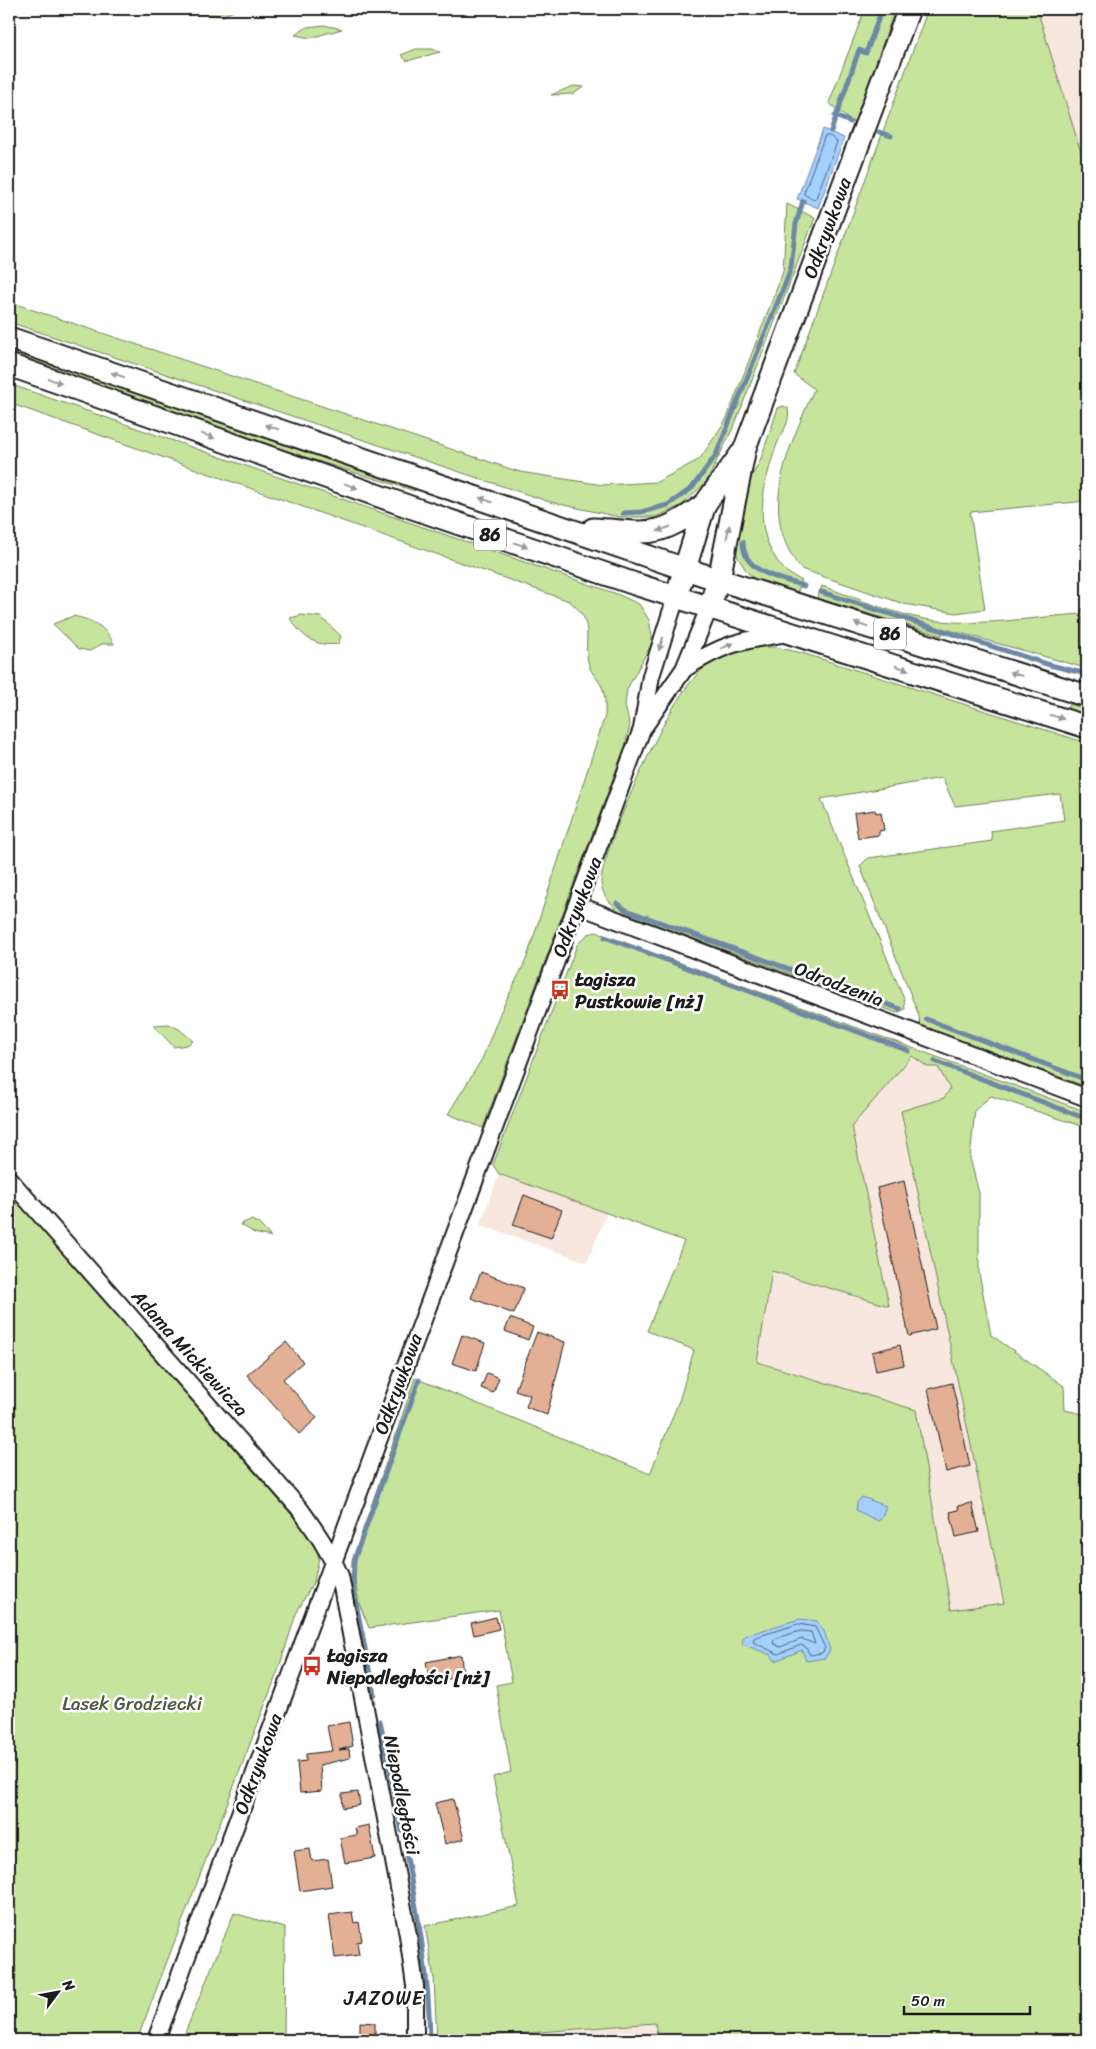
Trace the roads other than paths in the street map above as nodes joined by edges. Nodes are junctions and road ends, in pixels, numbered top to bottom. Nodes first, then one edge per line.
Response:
1 (909, 9) edge
2 (9, 338) edge
3 (9, 365) edge
4 (746, 448) junction
5 (705, 504) junction
6 (565, 528) junction
7 (685, 568) junction
8 (719, 579) junction
9 (676, 598) junction
10 (709, 608) junction
11 (788, 633) junction
12 (684, 669) junction
13 (1087, 696) edge
14 (1087, 727) edge
15 (642, 729) junction
16 (577, 905) junction
17 (1087, 1098) edge
18 (9, 1178) edge
19 (333, 1560) junction
20 (156, 2040) edge
21 (415, 2040) edge

1 - 4 main road, Odkrywkowa
6 -> 2 main road, 86
3 -> 9 main road, 86
4 - 5 main road, Odkrywkowa
8 -> 4 main road, Odkrywkowa
5 -> 6 main road, Odkrywkowa
5 - 7 main road, Odkrywkowa
6 - 7 main road, 86
7 - 8 main road, 86
7 - 9 main road, Odkrywkowa
8 - 10 main road, Odkrywkowa
13 -> 8 main road, 86
9 - 10 main road, 86
9 -> 15 street, Odkrywkowa
10 - 11 main road, 86
10 - 12 street, Odkrywkowa
12 -> 11 street, Odkrywkowa
11 -> 14 main road, 86
12 - 15 street, Odkrywkowa
15 - 16 street, Odkrywkowa
16 - 17 street, Odrodzenia
16 - 19 street, Odkrywkowa
18 - 19 street, Adama Mickiewicza
19 - 20 street, Odkrywkowa
19 - 21 street, Niepodległości

